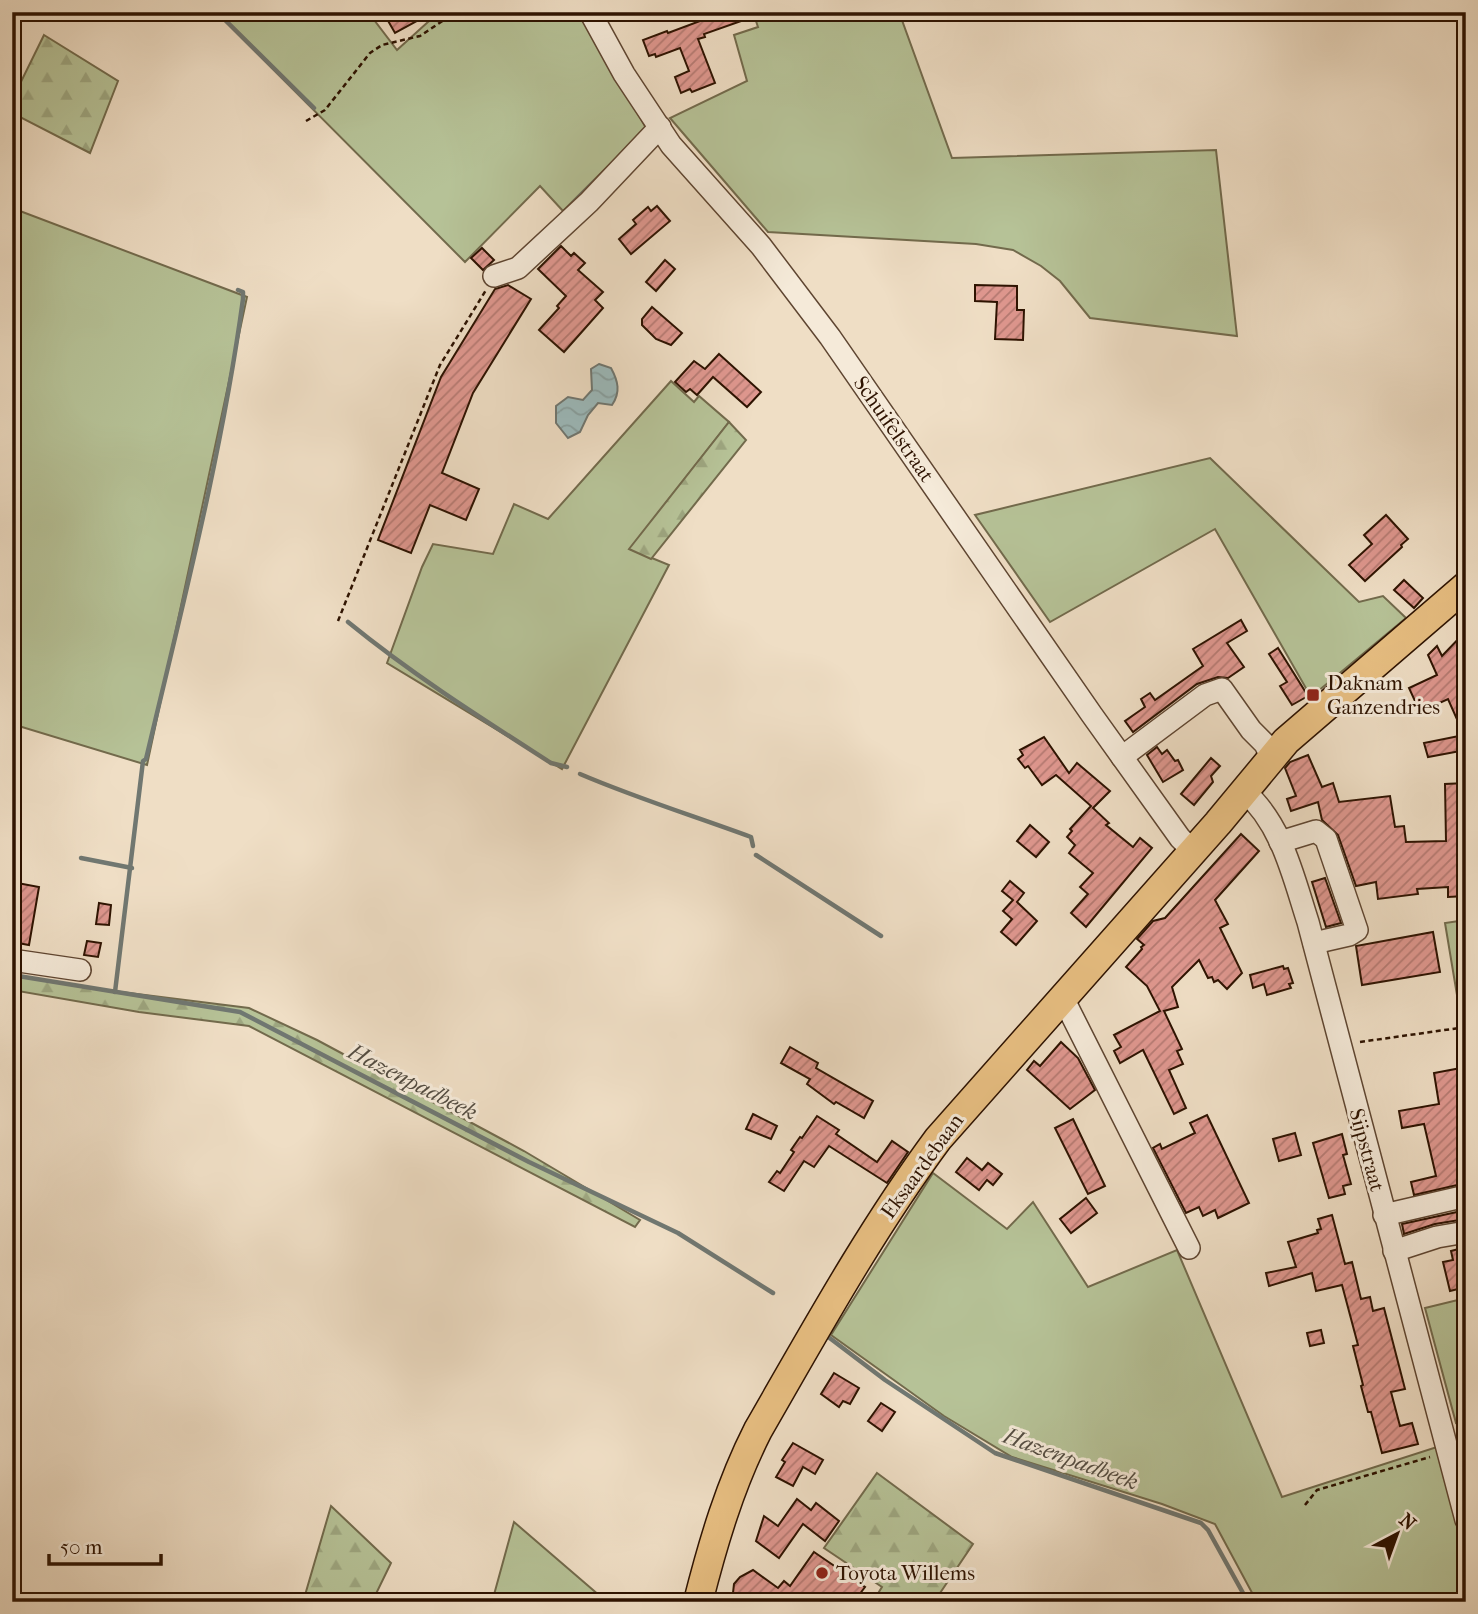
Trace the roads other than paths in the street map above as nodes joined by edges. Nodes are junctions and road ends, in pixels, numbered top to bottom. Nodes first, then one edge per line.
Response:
1 (590, 12) edge
2 (660, 127) junction
3 (494, 276) road end
4 (1466, 586) edge
5 (1122, 757) junction
6 (1271, 757) junction
7 (1244, 791) junction
8 (1280, 842) junction
9 (1192, 852) junction
10 (1314, 943) junction
11 (12, 960) edge
12 (80, 970) dead end
13 (1063, 998) junction
14 (1466, 1196) edge
15 (1384, 1215) junction
16 (1466, 1232) edge
17 (1189, 1248) dead end
18 (1394, 1251) junction
19 (1466, 1520) edge
20 (698, 1602) edge

1 - 2 street, Schuifelstraat
2 - 3 street
2 - 5 street, Schuifelstraat
4 - 6 main road, Eksaardebaan
5 - 6 street
5 - 9 street, Schuifelstraat
6 - 7 main road, Eksaardebaan
7 - 8 street, Sijpstraat
7 - 9 main road, Eksaardebaan
8 - 10 street, Sijpstraat
8 - 10 street
9 - 13 main road, Eksaardebaan
10 - 15 street, Sijpstraat
11 - 12 street
13 - 17 street
13 - 20 main road, Eksaardebaan
14 - 15 street
15 - 18 street, Sijpstraat
16 - 18 street
18 - 19 street, Sijpstraat

